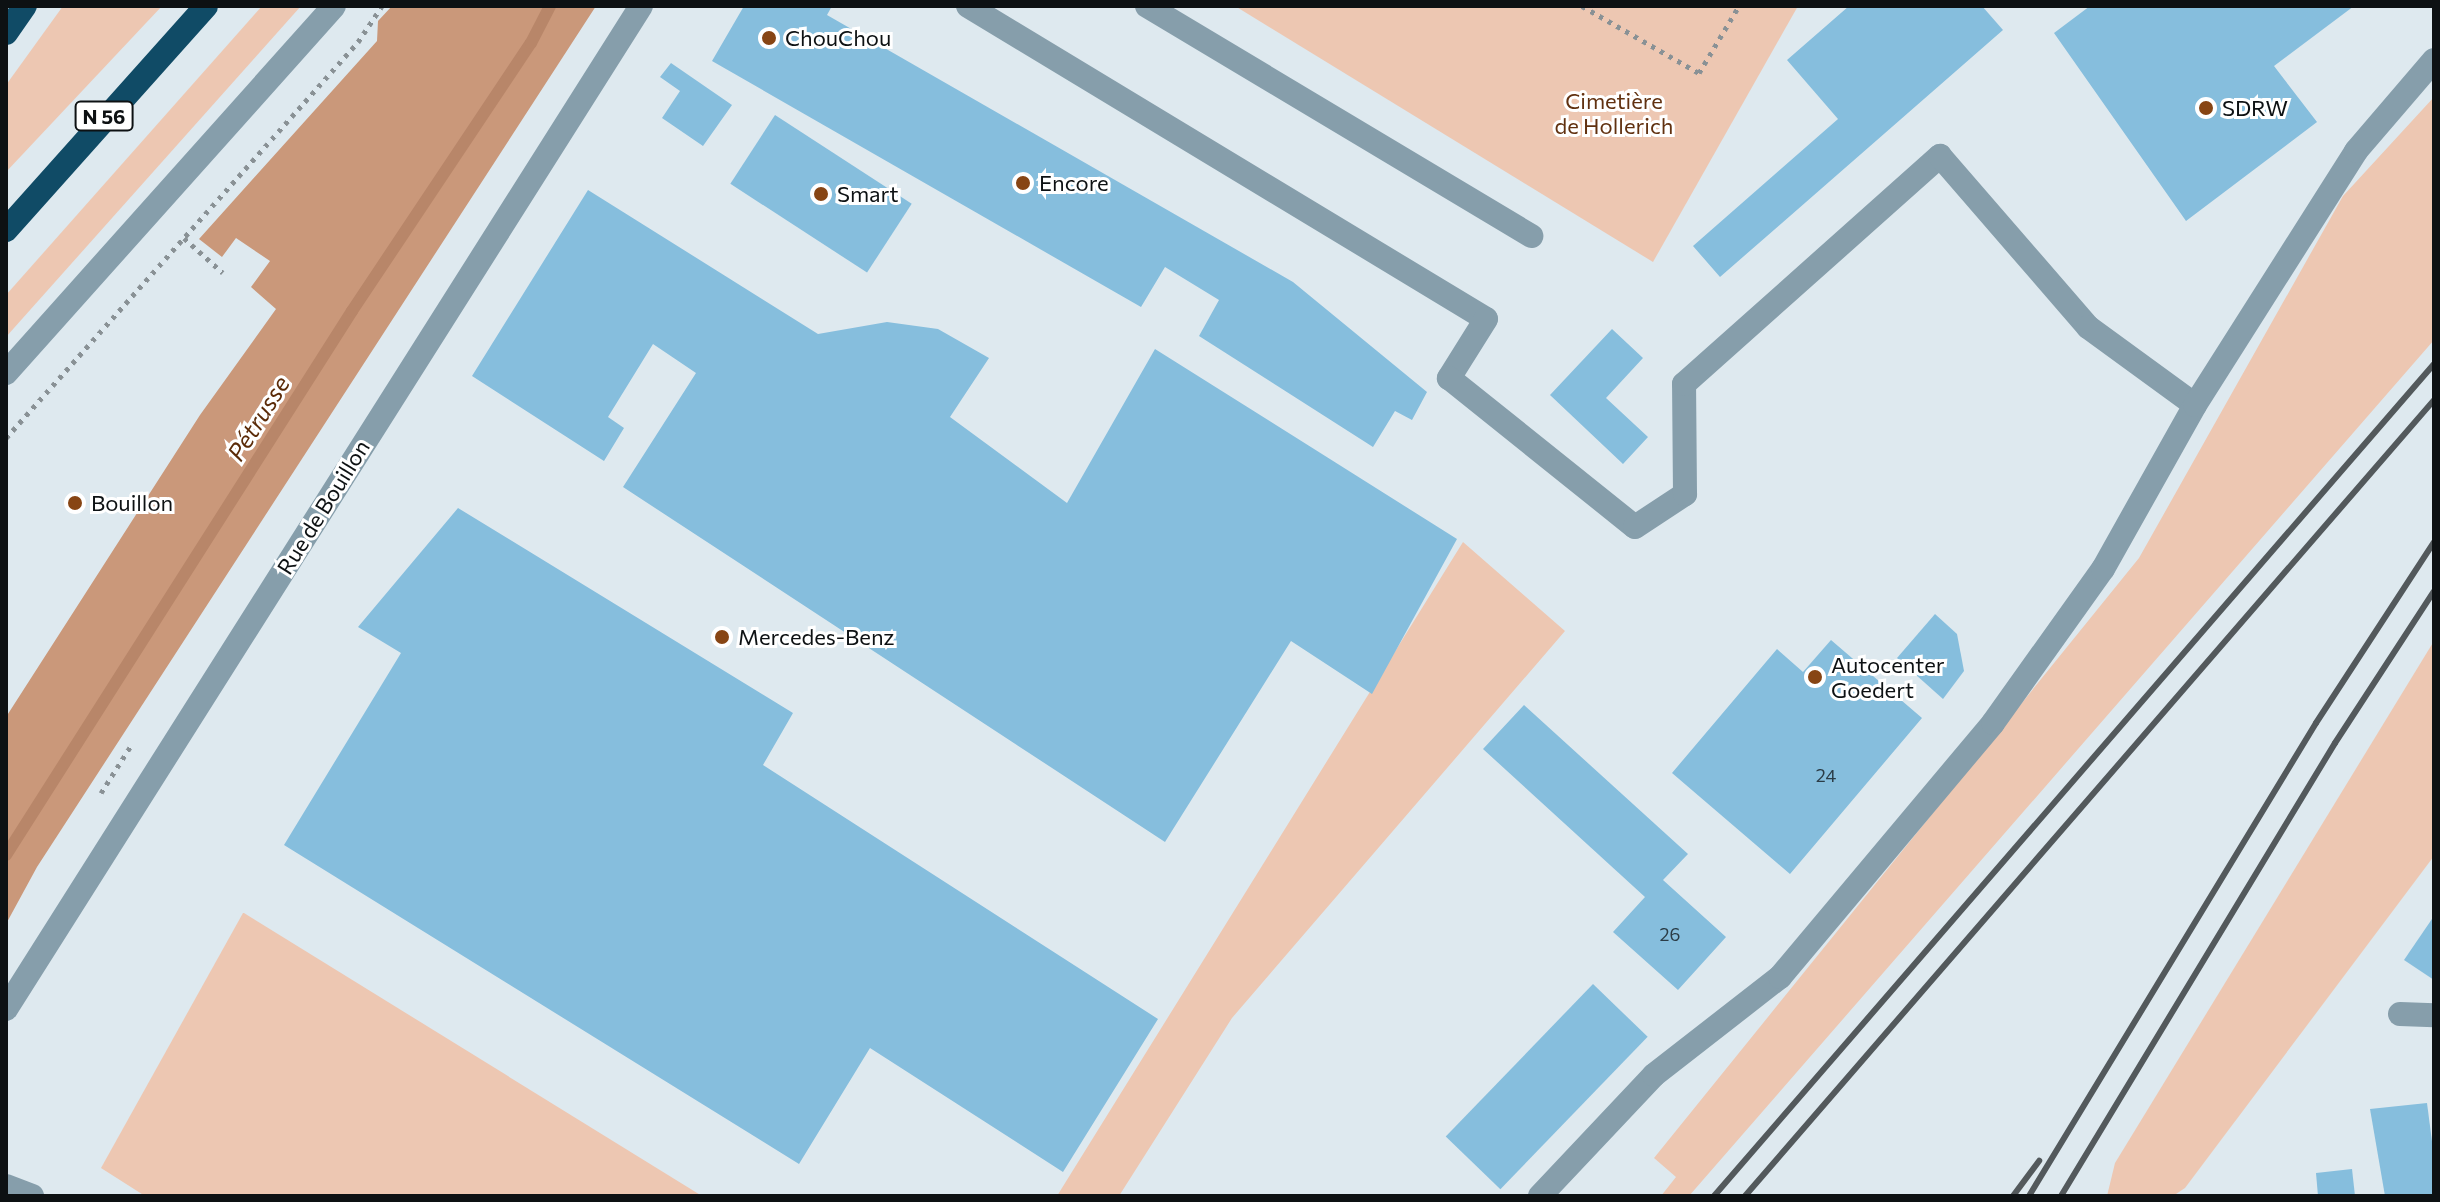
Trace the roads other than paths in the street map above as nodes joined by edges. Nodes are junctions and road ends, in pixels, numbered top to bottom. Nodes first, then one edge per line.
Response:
1 (25, 6) edge
2 (206, 6) edge
3 (334, 6) edge
4 (641, 6) edge
5 (968, 6) edge
6 (1147, 6) edge
7 (6, 33) edge
8 (2434, 60) edge
9 (6, 230) edge
10 (1532, 236) dead end
11 (6, 373) edge
12 (2195, 405) junction
13 (6, 1009) edge
14 (2400, 1014) dead end
15 (2434, 1015) edge
16 (6, 1186) edge
17 (32, 1196) edge
18 (1540, 1196) edge

1 - 7 highway
2 - 9 highway, N 56
3 - 11 street
4 - 13 street, Rue de Bouillon
5 - 12 street
6 - 10 street
8 - 12 street
12 - 18 street
14 - 15 street
16 - 17 street

